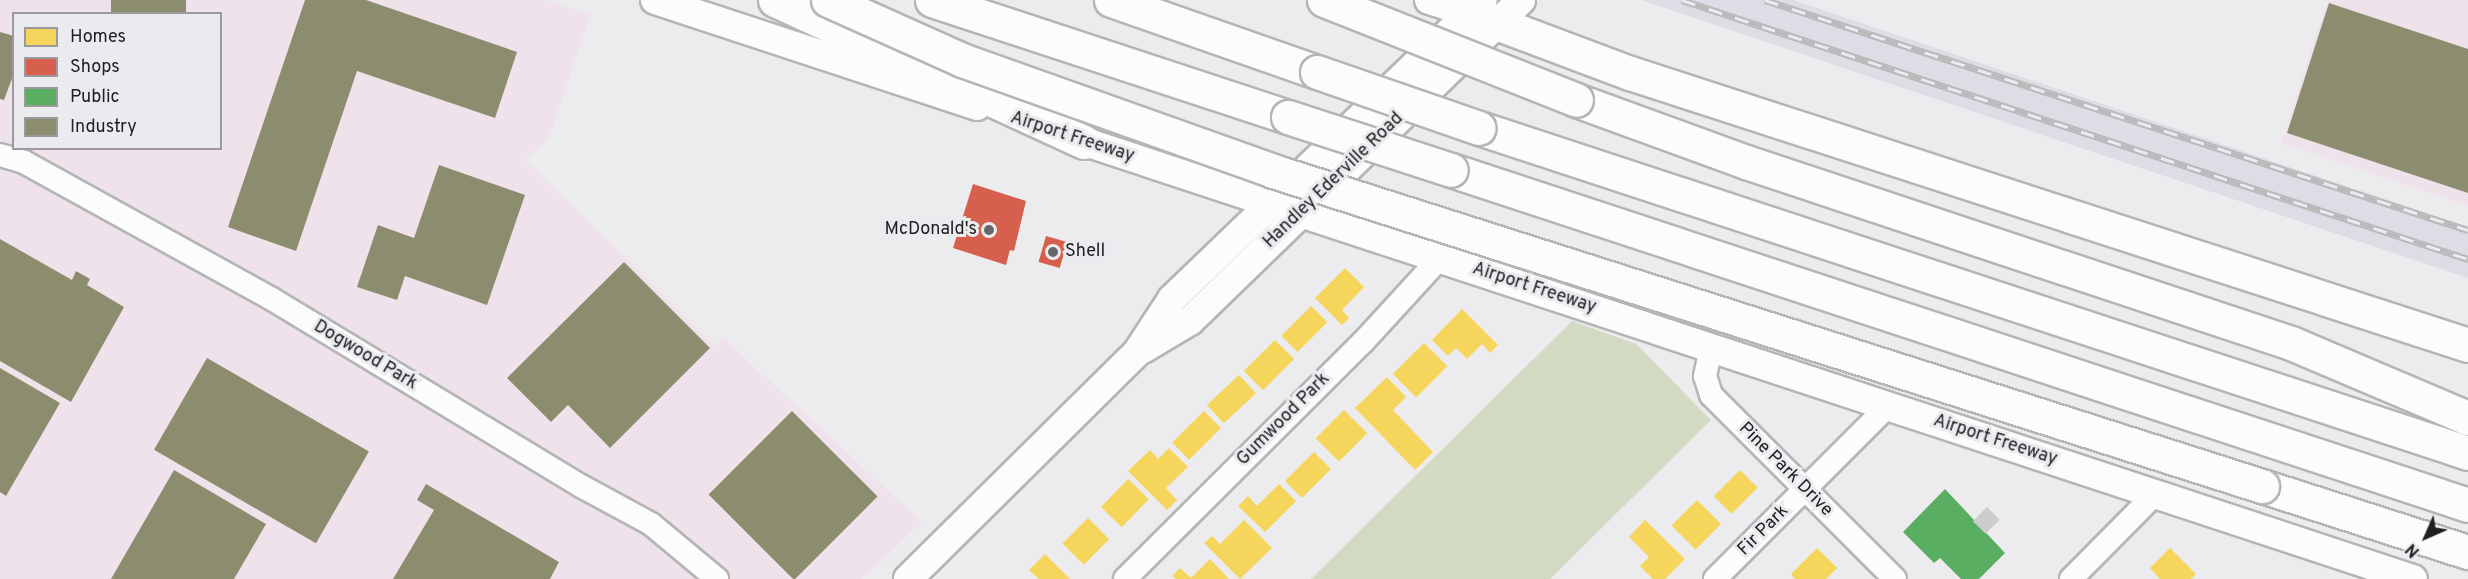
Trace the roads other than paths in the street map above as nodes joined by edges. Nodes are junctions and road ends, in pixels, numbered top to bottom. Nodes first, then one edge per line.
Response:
1 (655, 0) edge
2 (775, 0) edge
3 (828, 0) edge
4 (932, 0) edge
5 (1111, 0) edge
6 (1324, 0) edge
7 (1429, 0) edge
8 (1521, 0) edge
9 (1483, 12) edge
10 (1084, 142) junction
11 (0, 155) edge
12 (1273, 203) junction
13 (1301, 212) junction
14 (1440, 258) junction
15 (2468, 345) edge
16 (1711, 348) junction
17 (1138, 351) junction
18 (1888, 406) junction
19 (2468, 418) edge
20 (2468, 453) edge
21 (1805, 491) junction
22 (2155, 494) junction
23 (2468, 505) edge
24 (2468, 552) edge
25 (717, 579) edge
26 (908, 579) edge
27 (1125, 579) edge
28 (1715, 579) edge
29 (1895, 579) edge
30 (2071, 579) edge
31 (2413, 579) edge

1 - 10 main road, Airport Freeway
2 - 10 highway
3 - 24 highway, bridge
4 - 23 highway, bridge
5 - 20 highway, bridge
6 - 19 highway, bridge
7 - 9 main road
8 - 9 main road, Handley Ederville Road
9 - 12 main road, Handley Ederville Road
9 - 13 main road, Handley Ederville Road
9 - 15 highway
10 - 12 main road, Airport Freeway
11 - 25 street, Dogwood Park
12 - 13 main road, Airport Freeway
12 - 17 main road, Handley Ederville Road
13 - 14 main road, Airport Freeway
13 - 17 main road, Handley Ederville Road
14 - 16 main road, Airport Freeway
14 - 27 street, Gumwood Park
16 - 18 main road, Airport Freeway
16 - 21 street, Pine Park Drive
17 - 26 main road, Handley Ederville Road
18 - 21 street, Fir Park
18 - 22 main road, Airport Freeway
21 - 28 street, Fir Park
21 - 29 street, Pine Park Drive
22 - 30 street
22 - 31 main road, Airport Freeway

